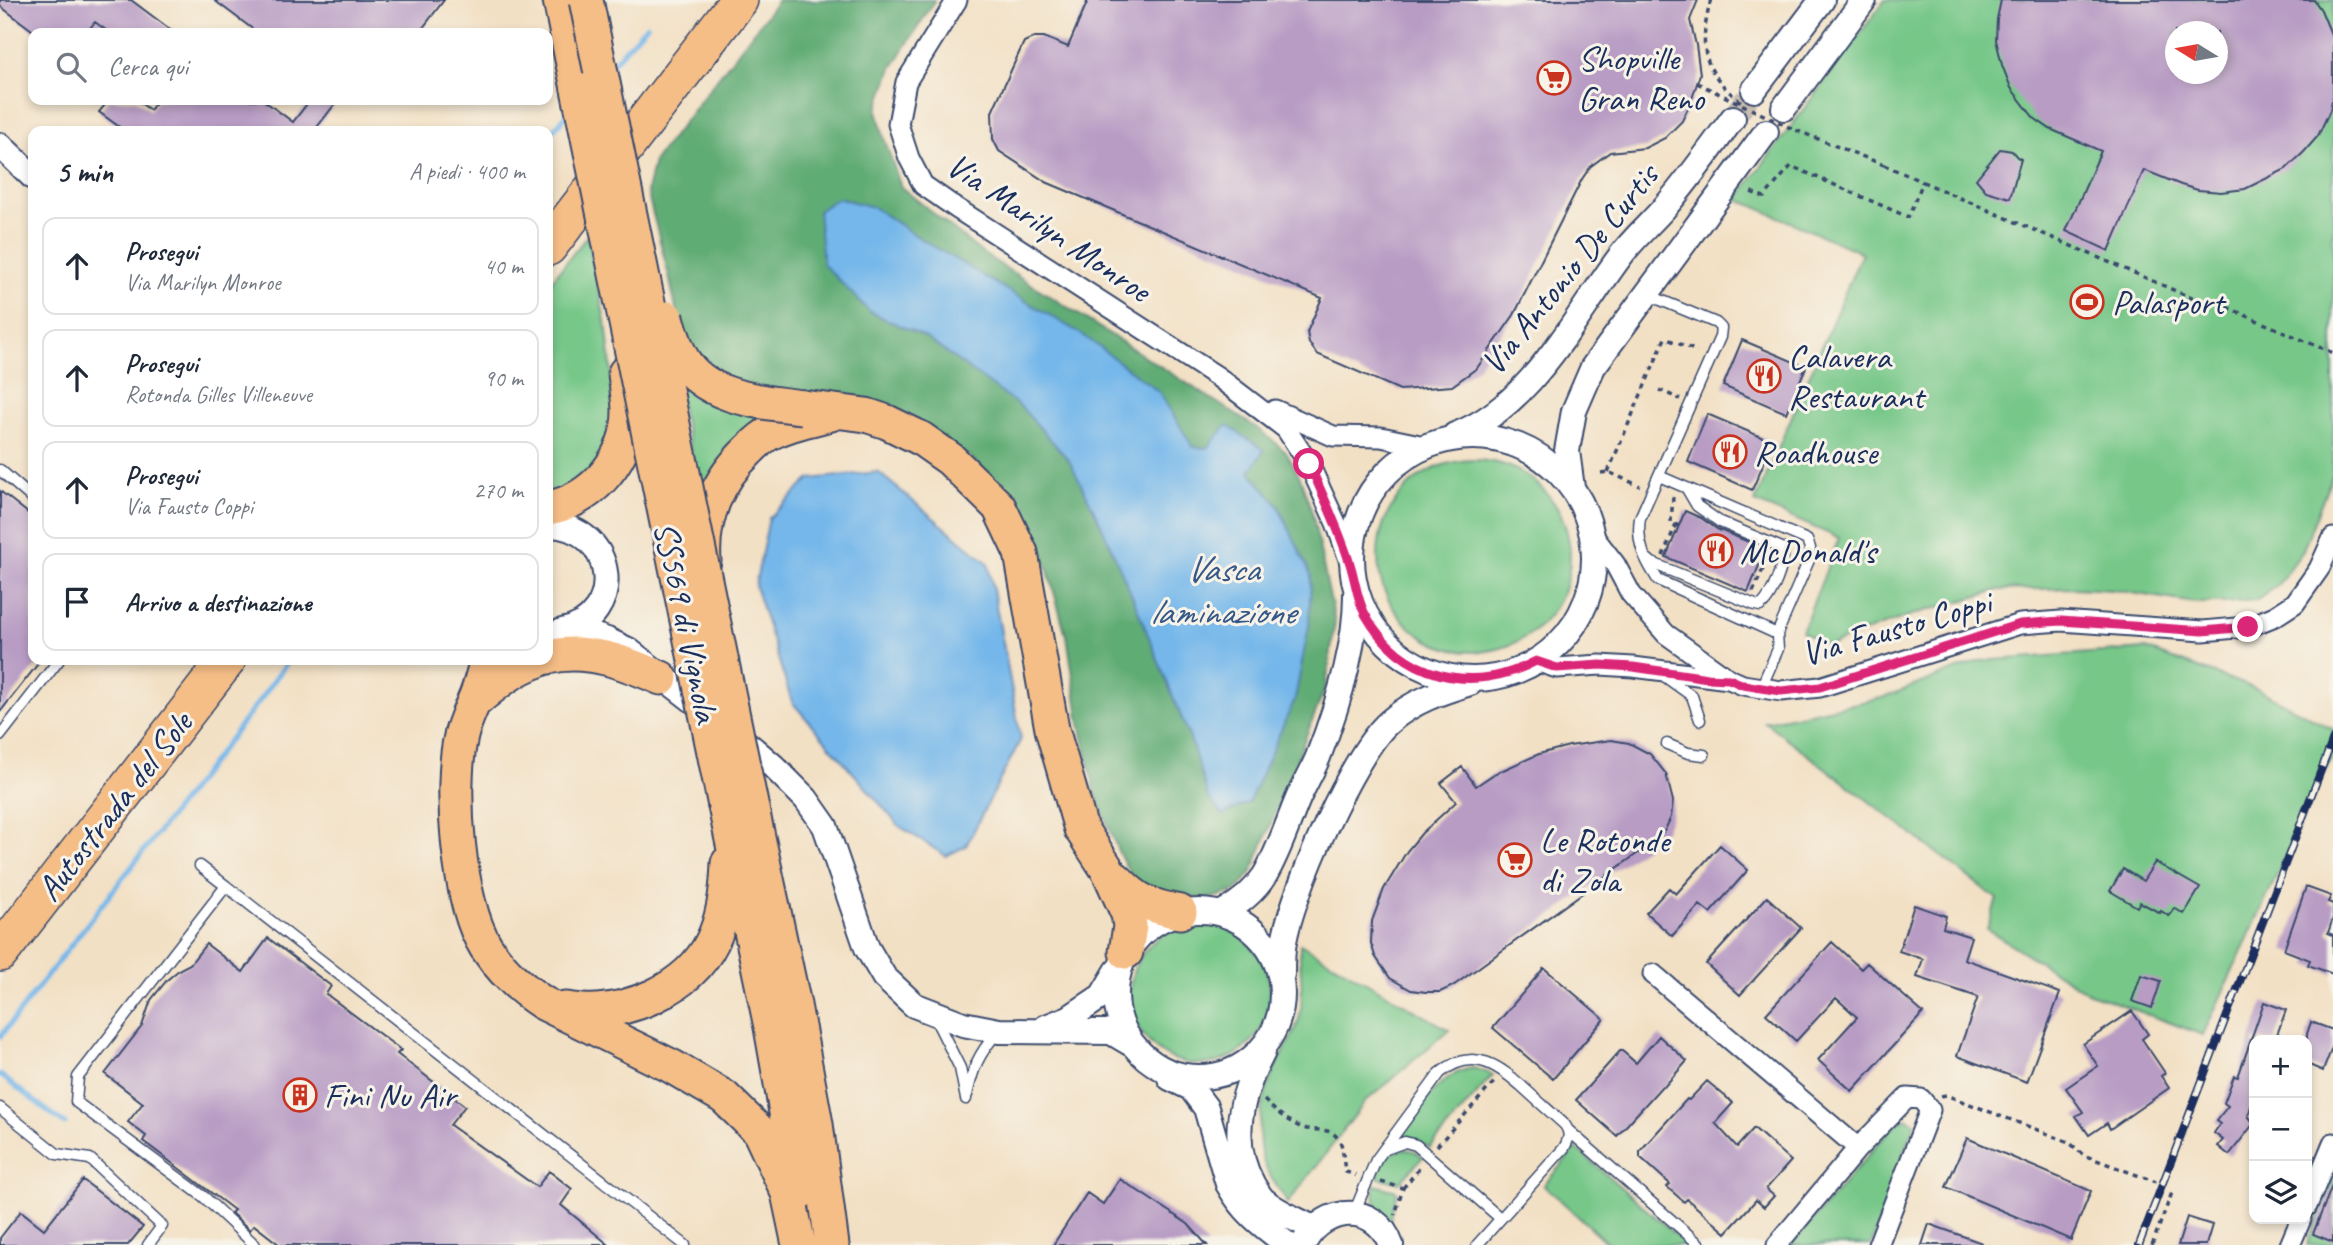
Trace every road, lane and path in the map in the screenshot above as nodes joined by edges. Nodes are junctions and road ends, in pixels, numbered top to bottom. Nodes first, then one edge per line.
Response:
1 (560, 0) edge
2 (586, 0) edge
3 (708, 0) edge
4 (739, 0) edge
5 (957, 0) edge
6 (1711, 0) edge
7 (1822, 0) edge
8 (1864, 0) edge
9 (597, 56) junction
10 (1697, 83) dead end
11 (1747, 106) junction
12 (1784, 108) dead end
13 (1766, 132) dead end
14 (0, 145) edge
15 (28, 172) edge
16 (1923, 182) junction
17 (1751, 192) dead end
18 (553, 202) edge
19 (553, 241) edge
20 (1646, 294) junction
21 (623, 307) junction
22 (1697, 351) dead end
23 (2333, 353) edge
24 (1237, 390) junction
25 (1659, 390) dead end
26 (1684, 401) dead end
27 (839, 412) junction
28 (1433, 443) junction
29 (0, 470) edge
30 (1608, 472) junction
31 (1601, 473) dead end
32 (1659, 476) junction
33 (1572, 488) junction
34 (1645, 488) dead end
35 (1685, 488) junction
36 (28, 495) edge
37 (1673, 497) dead end
38 (555, 512) edge
39 (1591, 533) junction
40 (2333, 538) edge
41 (1644, 556) junction
42 (1670, 562) dead end
43 (1354, 580) junction
44 (605, 588) junction
45 (708, 601) junction
46 (1777, 635) junction
47 (553, 641) edge
48 (553, 643) edge
49 (553, 647) edge
50 (628, 650) junction
51 (1536, 661) junction
52 (55, 665) edge
53 (193, 665) edge
54 (223, 665) edge
55 (485, 665) edge
56 (525, 665) edge
57 (1633, 667) junction
58 (661, 678) junction
59 (1484, 679) junction
60 (1729, 679) junction
61 (1761, 688) junction
62 (474, 702) junction
63 (1700, 720) dead end
64 (0, 736) edge
65 (1667, 744) dead end
66 (1704, 755) dead end
67 (735, 815) junction
68 (200, 866) dead end
69 (1109, 872) junction
70 (226, 886) junction
71 (0, 912) edge
72 (1180, 912) junction
73 (1222, 914) junction
74 (0, 953) edge
75 (1124, 957) junction
76 (1653, 974) dead end
77 (1282, 978) junction
78 (556, 1009) junction
79 (932, 1012) junction
80 (999, 1031) junction
81 (1033, 1032) junction
82 (1273, 1038) junction
83 (1133, 1045) junction
84 (1151, 1063) junction
85 (1498, 1077) dead end
86 (1267, 1091) dead end
87 (1922, 1099) junction
88 (1264, 1100) junction
89 (0, 1108) edge
90 (1261, 1113) dead end
91 (1569, 1131) junction
92 (2333, 1143) edge
93 (1858, 1148) junction
94 (1434, 1150) dead end
95 (1382, 1151) junction
96 (1424, 1162) dead end
97 (1358, 1176) dead end
98 (1376, 1181) dead end
99 (2156, 1182) dead end
100 (1403, 1188) junction
101 (2173, 1190) dead end
102 (2312, 1194) edge
103 (1354, 1214) junction
104 (1500, 1218) junction
105 (1394, 1219) dead end
106 (2299, 1224) edge
107 (1308, 1236) edge
108 (148, 1245) edge
109 (256, 1245) edge
110 (685, 1245) edge
111 (799, 1245) edge
112 (807, 1245) edge
113 (832, 1245) edge
114 (1288, 1245) edge
115 (1391, 1245) edge
116 (1477, 1245) edge
117 (1700, 1245) edge
118 (1777, 1245) edge
119 (1878, 1245) edge
120 (2152, 1245) edge
121 (2290, 1245) edge

1 - 21 highway, SS569 di Vignola, bridge
2 - 9 highway, SS569 di Vignola, bridge
3 - 18 highway
4 - 19 highway
5 - 24 street, Via Marilyn Monroe
6 - 11 path, bridge
7 - 11 street, Via Antonio De Curtis
8 - 12 street
9 - 27 highway, bridge
9 - 45 highway, SS569 di Vignola, bridge
10 - 11 path, bridge
11 - 16 path, bridge
11 - 28 street, Via Antonio De Curtis
13 - 20 street, Via Antonio De Curtis
14 - 15 street
16 - 17 path
16 - 23 path
20 - 32 lane
20 - 33 street, Via Antonio De Curtis
21 - 38 highway, bridge
21 - 67 highway, SS569 di Vignola, bridge
22 - 30 path
24 - 28 street, Via Marilyn Monroe
24 - 43 street, Via Marilyn Monroe
25 - 26 path
27 - 45 highway, bridge
27 - 69 highway
28 - 33 street
28 - 43 street
29 - 36 lane
30 - 31 path
30 - 34 path
32 - 35 lane
32 - 41 lane
33 - 39 street
35 - 41 lane
35 - 46 lane
37 - 42 path
38 - 44 street
39 - 51 street
39 - 60 street, Via Fausto Coppi
40 - 61 street, Via Fausto Coppi
41 - 46 lane
43 - 59 street
43 - 73 street
44 - 47 street
44 - 50 street
45 - 67 highway, SS569 di Vignola, bridge
46 - 61 lane
48 - 50 street
49 - 58 highway
50 - 58 street
51 - 57 street, Via Fausto Coppi
51 - 59 street
52 - 64 lane
53 - 71 highway, Autostrada del Sole
54 - 74 highway, Autostrada del Sole
55 - 62 highway
56 - 62 highway
57 - 60 street, Via Fausto Coppi
57 - 63 lane
58 - 79 street
59 - 77 street
60 - 61 street, Via Fausto Coppi
62 - 78 highway
65 - 66 lane
67 - 78 highway
67 - 112 highway, SS569 di Vignola
67 - 113 highway, SS569 di Vignola
68 - 70 lane
69 - 72 highway
69 - 75 highway
70 - 109 lane
70 - 110 lane
72 - 73 street
72 - 75 street
73 - 77 street
75 - 81 street
75 - 83 street
76 - 93 street
77 - 82 street
78 - 111 highway
79 - 80 street
79 - 80 lane
80 - 81 street
81 - 83 street
82 - 84 street
82 - 107 street
83 - 84 street
84 - 114 street
85 - 94 path
86 - 88 path
87 - 93 street
87 - 99 path
87 - 119 street
88 - 90 path
88 - 97 path
89 - 108 lane
91 - 95 lane
91 - 104 lane
91 - 117 lane
92 - 102 street
93 - 118 street
95 - 103 lane
95 - 104 lane
96 - 100 path
98 - 100 path
100 - 105 path
101 - 120 path
103 - 107 street
103 - 115 street
104 - 116 lane
106 - 121 street

